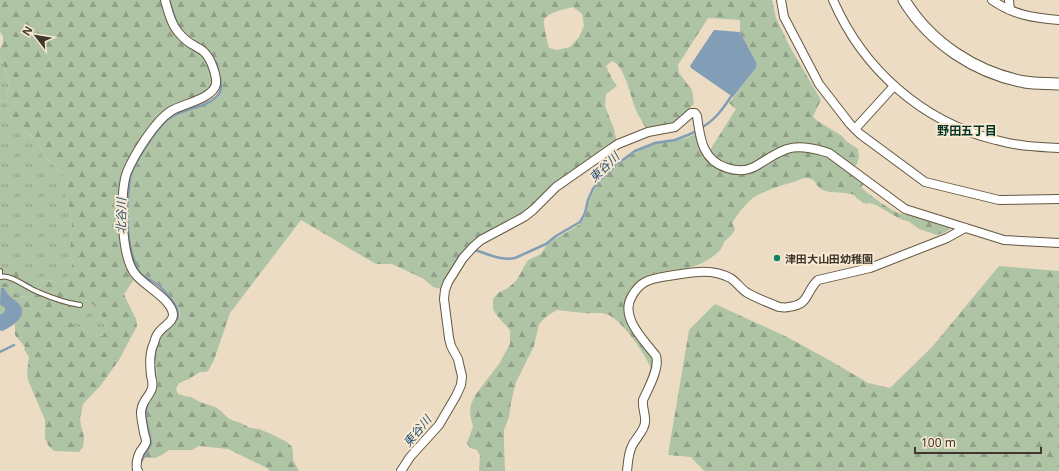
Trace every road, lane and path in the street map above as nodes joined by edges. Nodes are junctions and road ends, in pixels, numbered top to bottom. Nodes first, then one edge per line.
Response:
1 (164, 0) edge
2 (781, 0) edge
3 (833, 0) edge
4 (904, 0) edge
5 (992, 0) edge
6 (1009, 0) edge
7 (1010, 10) junction
8 (1059, 20) edge
9 (1059, 84) edge
10 (894, 86) junction
11 (855, 129) junction
12 (1059, 148) edge
13 (1059, 199) edge
14 (965, 228) junction
15 (1059, 243) edge
16 (0, 271) edge
17 (0, 277) edge
18 (80, 305) dead end
19 (138, 471) edge
20 (402, 471) edge
21 (627, 471) edge

1 - 19 street
2 - 11 street
3 - 10 street
4 - 9 street
5 - 7 street
6 - 7 street
7 - 8 street
10 - 11 street
10 - 12 street
11 - 13 street
14 - 15 street
14 - 20 street
14 - 21 street
16 - 17 lane
17 - 18 lane

